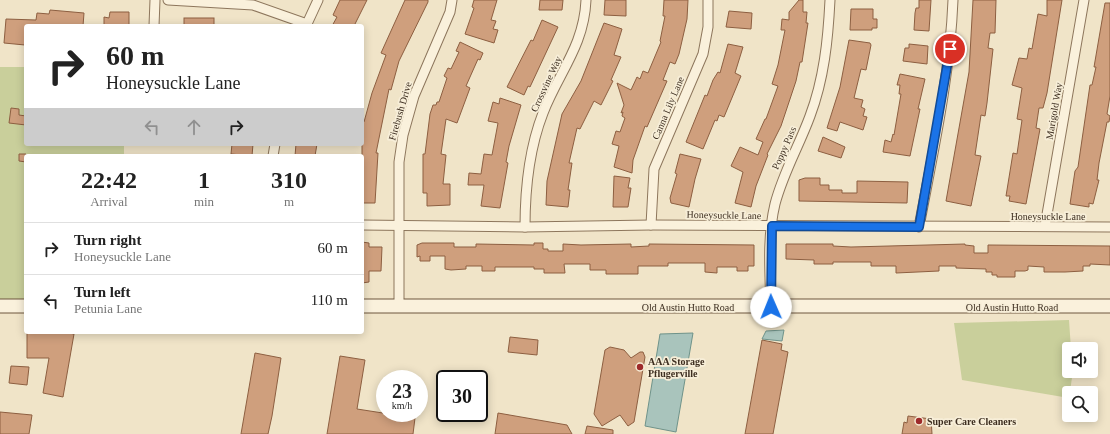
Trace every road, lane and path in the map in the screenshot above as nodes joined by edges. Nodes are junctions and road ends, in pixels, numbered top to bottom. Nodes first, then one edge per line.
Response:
1 (155, 0) edge
2 (168, 0) edge
3 (318, 0) edge
4 (452, 0) edge
5 (586, 0) edge
6 (708, 0) edge
7 (830, 0) edge
8 (953, 0) edge
9 (1084, 0) edge
10 (154, 24) edge
11 (304, 24) edge
12 (307, 24) edge
13 (364, 225) edge
14 (399, 225) junction
15 (651, 225) junction
16 (772, 226) junction
17 (1045, 226) junction
18 (525, 227) junction
19 (919, 227) junction
20 (1110, 227) edge
21 (0, 306) edge
22 (24, 306) edge
23 (364, 306) edge
24 (399, 306) junction
25 (1110, 306) edge
26 (771, 307) junction

1 - 10 street
2 - 11 street
3 - 12 street
4 - 14 street, Firebush Drive
5 - 18 street, Crossvine Way
6 - 15 street, Canna Lily Lane
7 - 16 street, Poppy Pass
8 - 19 street
9 - 17 street, Marigold Way
13 - 14 street, Honeysuckle Lane
14 - 18 street, Honeysuckle Lane
14 - 24 street, Firebush Drive
15 - 16 street, Honeysuckle Lane
15 - 18 street, Honeysuckle Lane
16 - 19 street, Honeysuckle Lane
16 - 26 street, Poppy Pass
17 - 19 street, Honeysuckle Lane
17 - 20 street, Honeysuckle Lane
21 - 22 street
23 - 24 street, Old Austin Hutto Road
24 - 26 street, Old Austin Hutto Road
25 - 26 street, Old Austin Hutto Road

